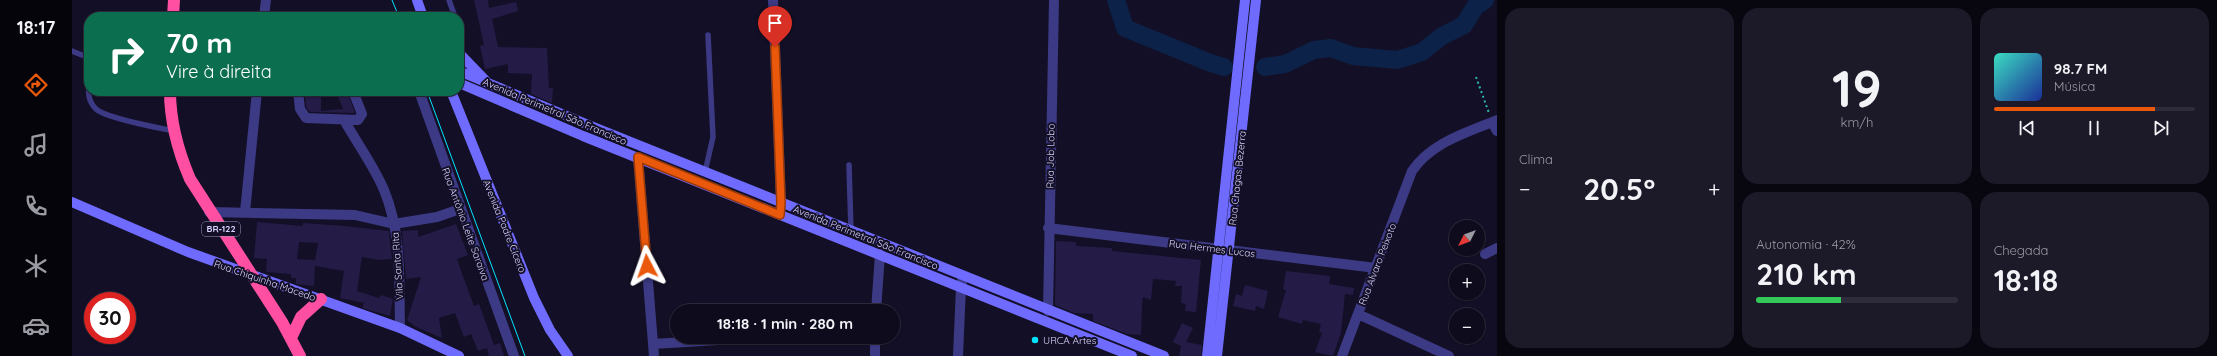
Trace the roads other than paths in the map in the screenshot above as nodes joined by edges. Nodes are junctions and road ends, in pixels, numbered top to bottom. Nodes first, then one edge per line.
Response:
1 (174, 0) edge
2 (266, 0) edge
3 (417, 0) edge
4 (449, 0) edge
5 (773, 0) edge
6 (1054, 0) edge
7 (1245, 0) edge
8 (1256, 0) edge
9 (173, 12) edge
10 (265, 12) edge
11 (421, 12) edge
12 (453, 12) edge
13 (708, 35) dead end
14 (72, 51) edge
15 (84, 56) edge
16 (464, 58) edge
17 (464, 73) edge
18 (488, 83) junction
19 (464, 85) edge
20 (88, 96) edge
21 (170, 96) edge
22 (257, 96) edge
23 (299, 96) edge
24 (355, 96) edge
25 (421, 96) edge
26 (453, 96) edge
27 (344, 120) junction
28 (1494, 121) edge
29 (586, 124) junction
30 (174, 131) junction
31 (1497, 131) edge
32 (583, 136) junction
33 (638, 157) junction
34 (849, 165) dead end
35 (704, 172) junction
36 (72, 202) edge
37 (781, 203) junction
38 (460, 208) junction
39 (209, 212) junction
40 (245, 212) junction
41 (780, 215) junction
42 (394, 224) junction
43 (1048, 228) junction
44 (851, 231) junction
45 (1497, 248) edge
46 (1219, 249) junction
47 (1230, 251) junction
48 (880, 254) junction
49 (1485, 254) edge
50 (1376, 268) junction
51 (251, 274) junction
52 (963, 276) junction
53 (961, 287) junction
54 (321, 299) junction
55 (876, 304) edge
56 (1048, 311) junction
57 (1358, 314) junction
58 (400, 328) junction
59 (291, 338) junction
60 (670, 343) edge
61 (653, 344) junction
62 (875, 344) edge
63 (300, 356) edge
64 (459, 356) edge
65 (514, 356) edge
66 (568, 356) edge
67 (654, 356) edge
68 (875, 356) edge
69 (958, 356) edge
70 (1132, 356) edge
71 (1164, 356) edge
72 (1207, 356) edge
73 (1217, 356) edge
74 (1342, 356) edge
75 (1449, 356) edge

1 - 9 highway
2 - 10 street
3 - 11 main road
4 - 12 lane
5 - 37 street
6 - 43 street, Rua Job Lobo
7 - 46 main road, Rua Chagas Bezerra
8 - 47 main road, Rua Chagas Bezerra
13 - 35 lane
14 - 15 lane
16 - 18 main road
17 - 18 main road, Avenida Perimetral São Francisco
18 - 29 main road, Avenida Perimetral São Francisco
19 - 32 main road, Avenida Perimetral São Francisco
20 - 30 lane
21 - 30 highway, BR-122
22 - 40 street
23 - 27 street
24 - 27 street
25 - 38 street, Rua Antônio Leite Saraiva
26 - 66 main road, Avenida Padre Cícero
27 - 42 street, Vila Santa Rita
28 - 31 street
28 - 50 street, Rua Alvaro Peixoto
29 - 32 main road
29 - 35 main road, Avenida Perimetral São Francisco
30 - 39 highway, BR-122
32 - 33 main road, Avenida Perimetral São Francisco
33 - 41 main road, Avenida Perimetral São Francisco
33 - 61 street
34 - 44 lane
35 - 37 main road, Avenida Perimetral São Francisco
36 - 51 main road, Rua Chiquinha Macedo
37 - 41 street
37 - 44 main road, Avenida Perimetral São Francisco
38 - 42 street
38 - 65 street, Rua Antônio Leite Saraiva
39 - 40 street
39 - 51 highway, BR-122
40 - 42 street
41 - 48 main road, Avenida Perimetral São Francisco
42 - 58 street, Vila Santa Rita
43 - 46 street, Rua Hermes Lucas
43 - 56 street, Rua Job Lobo
44 - 52 main road, Avenida Perimetral São Francisco
45 - 49 street
46 - 47 street, Rua Hermes Lucas
46 - 72 main road, Rua Chagas Bezerra
47 - 50 street, Rua Hermes Lucas
47 - 73 main road, Rua Chagas Bezerra
48 - 53 main road, Avenida Perimetral São Francisco
48 - 55 street
50 - 57 street, Rua Alvaro Peixoto
51 - 54 main road, Rua Chiquinha Macedo
51 - 59 highway, BR-122
52 - 53 street
52 - 56 main road, Avenida Perimetral São Francisco
53 - 69 street
53 - 70 main road, Avenida Perimetral São Francisco
54 - 58 main road, Rua Chiquinha Macedo
54 - 59 highway
56 - 71 main road, Avenida Perimetral São Francisco
57 - 74 street, Rua Alvaro Peixoto
57 - 75 street
58 - 64 main road, Rua Chiquinha Macedo
59 - 63 highway, BR-122
60 - 61 street
61 - 67 street
62 - 68 street

